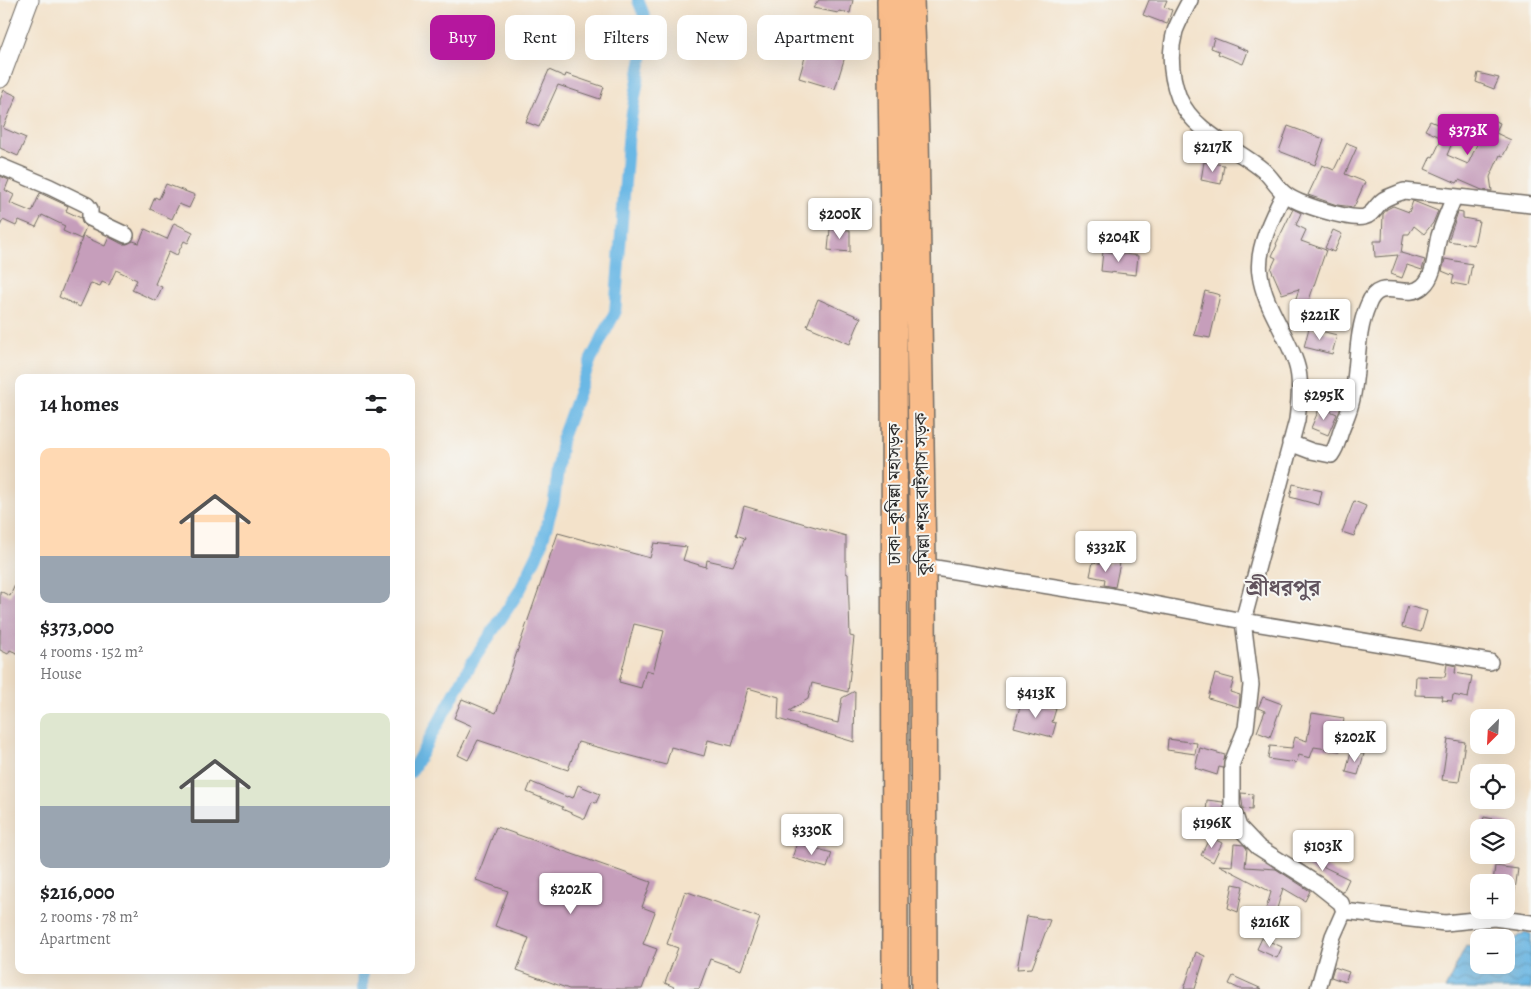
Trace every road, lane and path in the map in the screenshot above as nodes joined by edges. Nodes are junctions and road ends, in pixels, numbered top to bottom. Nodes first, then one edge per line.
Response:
1 (29, 0) edge
2 (877, 0) edge
3 (890, 0) edge
4 (911, 0) edge
5 (922, 0) edge
6 (1190, 0) edge
7 (901, 48) junction
8 (0, 78) edge
9 (0, 166) edge
10 (1284, 194) junction
11 (1454, 197) junction
12 (1531, 205) edge
13 (126, 235) dead end
14 (1290, 443) junction
15 (923, 566) junction
16 (1243, 621) junction
17 (1490, 662) dead end
18 (1344, 911) junction
19 (1531, 923) edge
20 (895, 989) edge
21 (924, 989) edge
22 (1318, 989) edge

1 - 8 street
2 - 7 highway
3 - 7 highway, ঢাকা–কুমিল্লা মহাসড়ক
4 - 7 highway, কুমিল্লা শহর বাইপাস সড়ক
5 - 7 highway
6 - 10 street
7 - 15 highway, কুমিল্লা শহর বাইপাস সড়ক
7 - 20 highway, ঢাকা–কুমিল্লা মহাসড়ক
9 - 13 street
10 - 11 street
10 - 14 street
11 - 12 street
11 - 14 street
14 - 16 street
15 - 16 street
15 - 21 highway, কুমিল্লা শহর বাইপাস সড়ক
16 - 17 street
16 - 18 street
18 - 19 street
18 - 22 street

